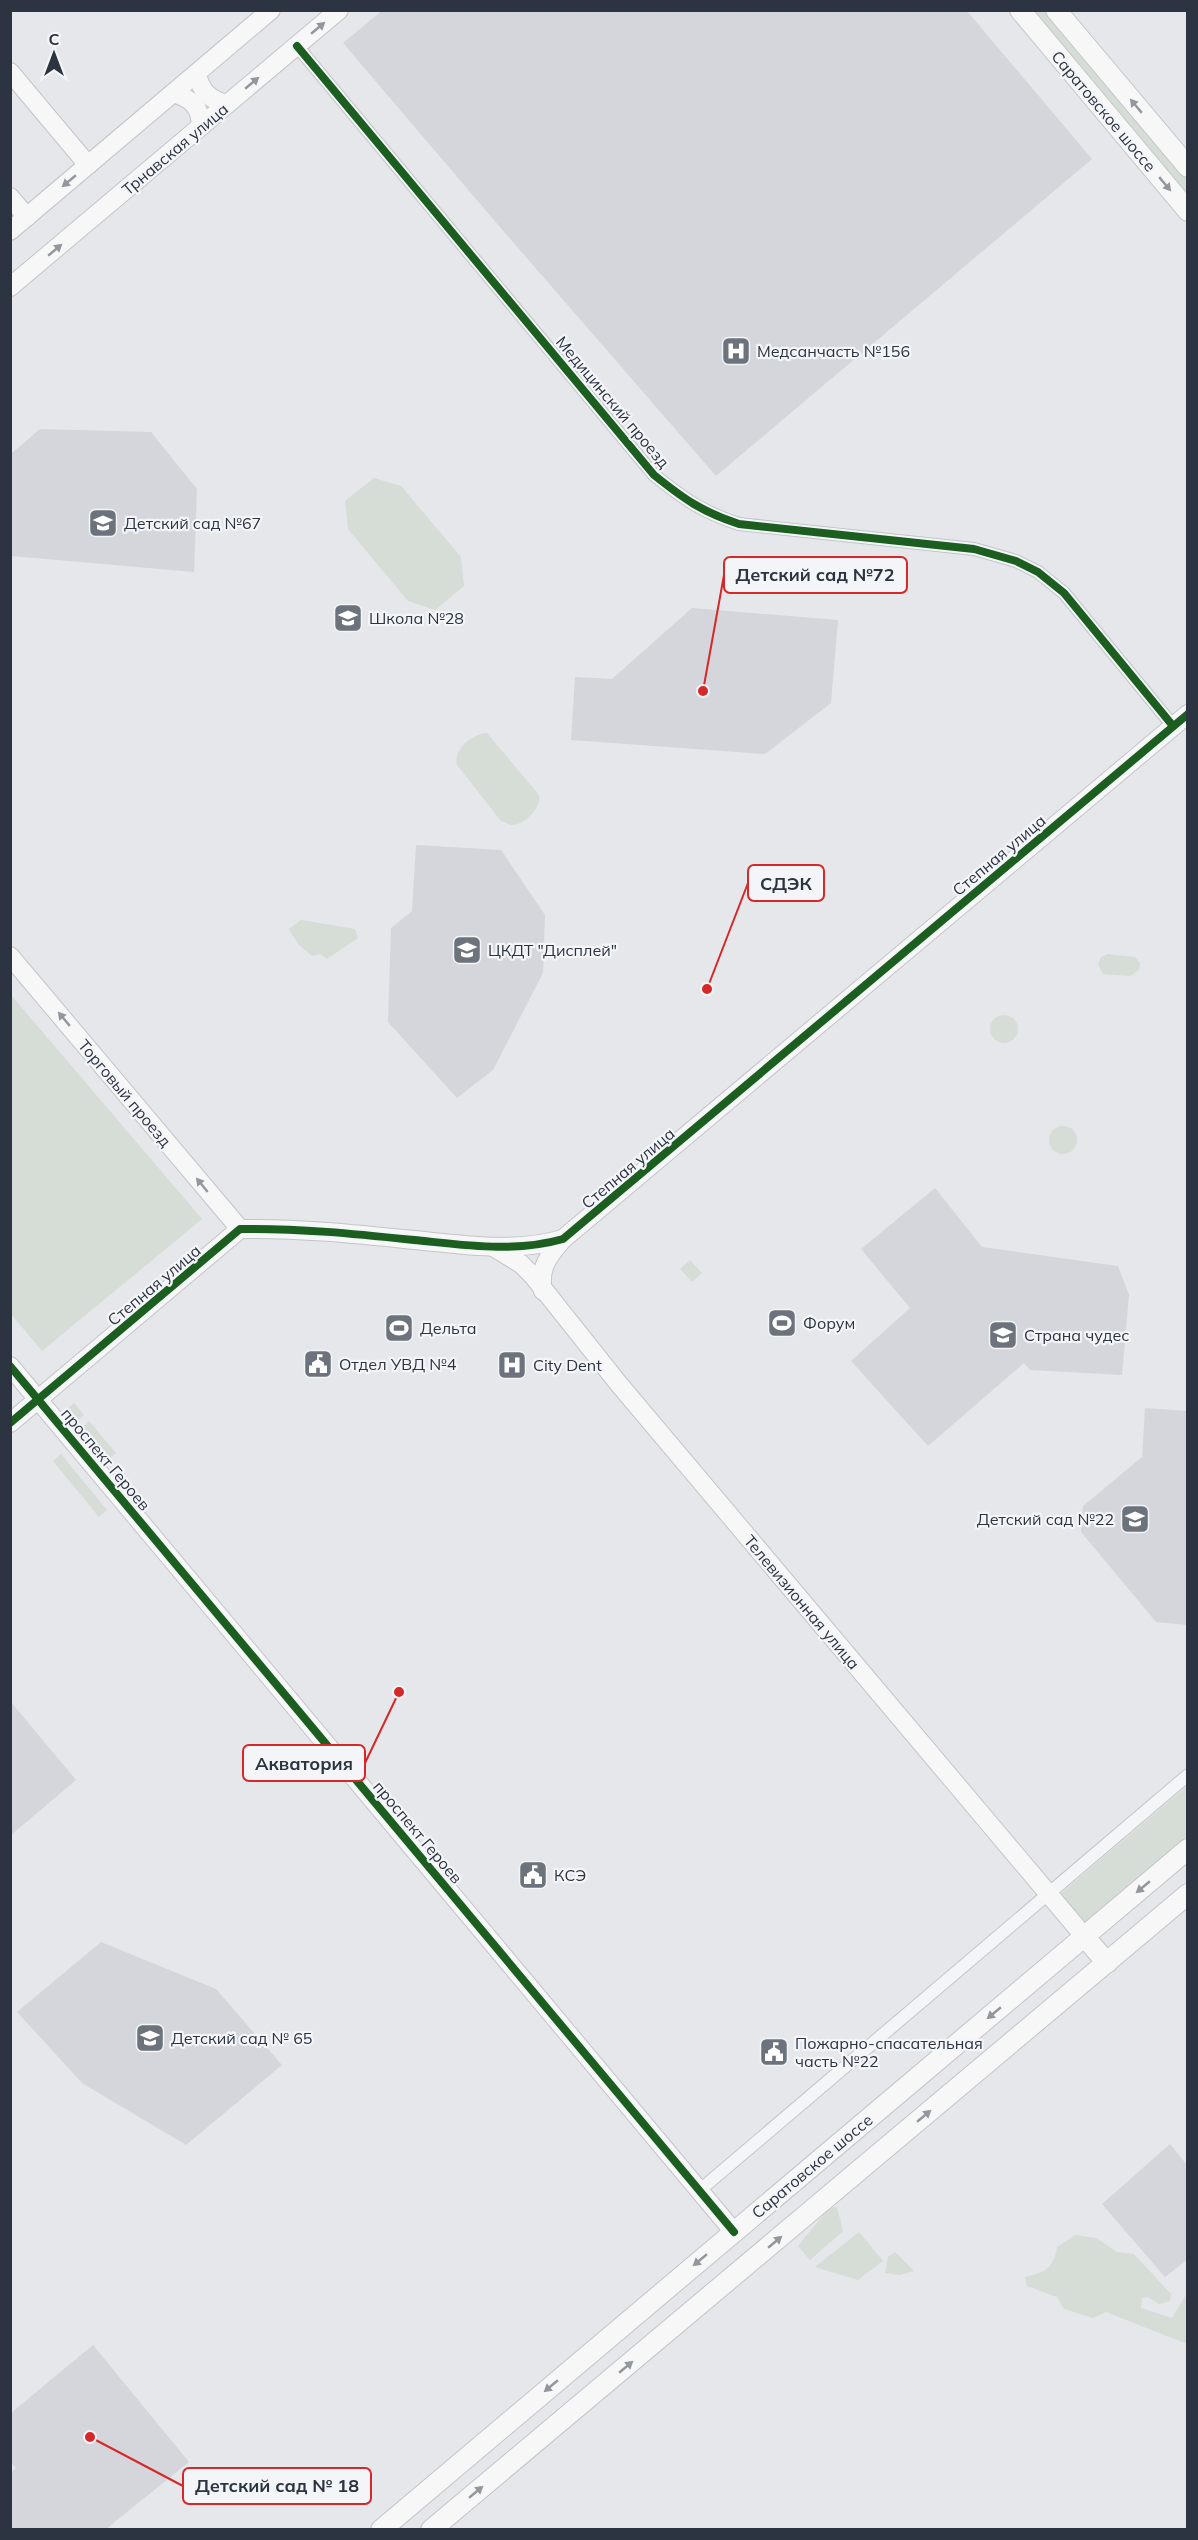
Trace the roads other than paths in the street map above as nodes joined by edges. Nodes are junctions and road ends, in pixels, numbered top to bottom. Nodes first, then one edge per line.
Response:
1 (271, 10) edge
2 (339, 10) edge
3 (1020, 10) edge
4 (1056, 10) edge
5 (297, 46) junction
6 (10, 72) edge
7 (197, 74) junction
8 (173, 93) junction
9 (227, 104) junction
10 (201, 126) junction
11 (88, 165) junction
12 (1188, 167) edge
13 (10, 197) edge
14 (1188, 211) edge
15 (27, 217) junction
16 (10, 231) edge
17 (10, 287) edge
18 (1188, 714) edge
19 (1173, 726) junction
20 (10, 956) edge
21 (240, 1230) junction
22 (564, 1239) junction
23 (494, 1247) junction
24 (543, 1291) junction
25 (10, 1366) edge
26 (38, 1399) junction
27 (10, 1423) edge
28 (1188, 1775) edge
29 (1188, 1849) edge
30 (1049, 1892) junction
31 (1188, 1894) edge
32 (1084, 1936) junction
33 (1107, 1963) junction
34 (854, 2131) junction
35 (876, 2157) junction
36 (700, 2190) junction
37 (734, 2232) junction
38 (629, 2320) junction
39 (651, 2346) junction
40 (381, 2529) edge
41 (431, 2529) edge

1 - 7 street
5 -> 2 street, Трнавская улица
3 -> 14 main road, Саратовское шоссе
12 -> 4 main road, Саратовское шоссе
9 -> 5 street, Трнавская улица
5 - 19 street, Медицинский проезд
6 - 11 street
7 - 8 street
7 - 9 street
8 - 10 street
8 - 11 street
9 - 10 street, Трнавская улица
17 -> 10 street, Трнавская улица
11 -> 15 street
13 - 15 street
15 - 16 street
18 - 19 street, Степная улица
19 - 22 street, Степная улица
21 -> 20 street, Торговый проезд
21 - 23 street, Степная улица
21 - 26 street, Степная улица
22 - 23 street, Степная улица
22 - 24 street
23 - 24 street, Телевизионная улица
24 - 30 street, Телевизионная улица
25 - 26 street, проспект Героев
26 - 27 street, Степная улица
26 - 36 street, проспект Героев
28 - 30 street
29 -> 32 main road, Саратовское шоссе
30 - 32 street, Телевизионная улица
30 - 36 street
31 - 33 main road
32 - 33 main road, Телевизионная улица
32 -> 34 main road, Саратовское шоссе
35 -> 33 main road
34 - 35 main road
34 - 37 main road, Саратовское шоссе
39 -> 35 main road
36 - 37 street, проспект Героев
37 -> 38 main road, Саратовское шоссе
38 - 39 main road
38 -> 40 main road, Саратовское шоссе
41 -> 39 main road

